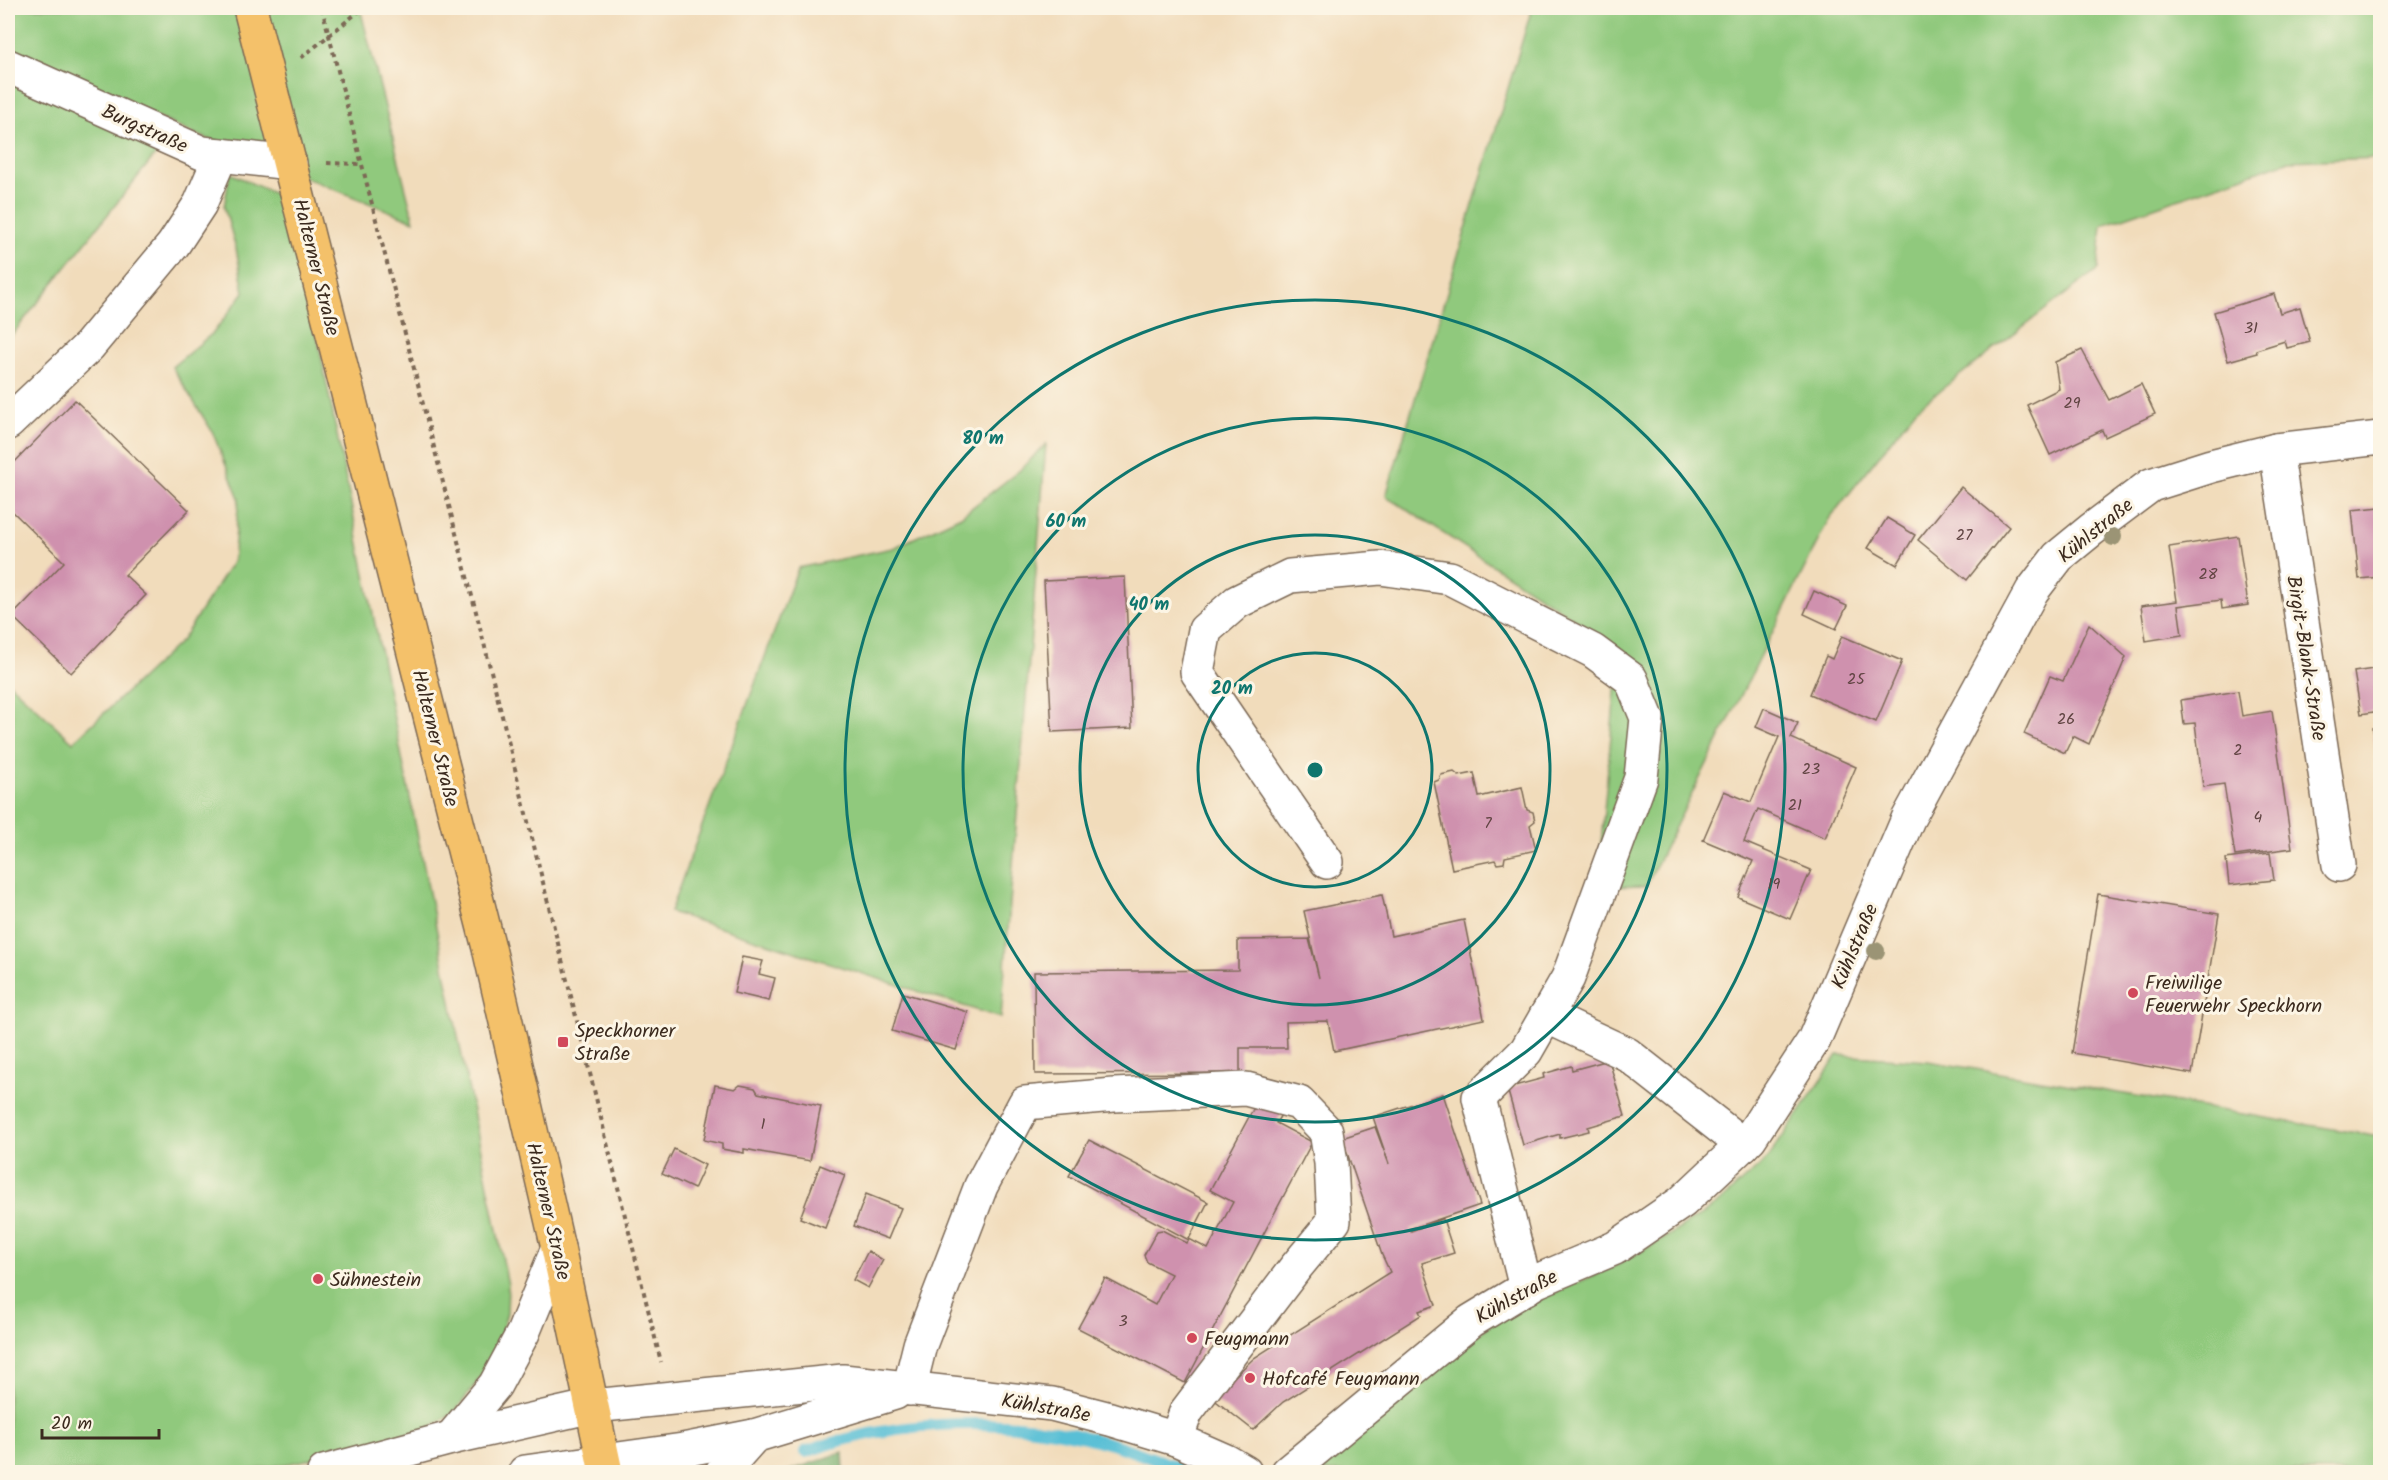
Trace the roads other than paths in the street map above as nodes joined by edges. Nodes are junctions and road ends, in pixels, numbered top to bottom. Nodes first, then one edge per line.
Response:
1 (250, 8) edge
2 (8, 66) edge
3 (221, 155) junction
4 (290, 163) junction
5 (8, 423) edge
6 (2380, 438) edge
7 (2276, 450) junction
8 (1328, 862) dead end
9 (2339, 865) dead end
10 (1546, 1016) junction
11 (1743, 1145) junction
12 (558, 1248) junction
13 (1526, 1288) junction
14 (909, 1389) junction
15 (593, 1406) junction
16 (754, 1436) junction
17 (451, 1438) junction
18 (1176, 1439) junction
19 (605, 1468) edge
20 (324, 1473) edge
21 (525, 1473) edge
22 (722, 1473) edge
23 (1245, 1473) edge
24 (1288, 1473) edge

1 - 4 main road, Halterner Straße
2 - 3 street, Burgstraße
3 - 4 street, Burgstraße
3 - 5 street
4 - 12 main road, Halterner Straße
6 - 7 street, Kühlstraße
7 - 9 street, Birgit-Blank-Straße
7 - 11 street, Kühlstraße
8 - 10 street
10 - 11 street
10 - 13 street
11 - 13 street, Kühlstraße
12 - 15 main road, Halterner Straße
12 - 17 street
13 - 24 street, Kühlstraße
14 - 15 street, Kühlstraße
14 - 16 street, Kühlstraße
14 - 18 street, Kühlstraße
14 - 18 street
15 - 17 street
15 - 19 main road, Halterner Straße
16 - 19 street, Kühlstraße
16 - 22 street
17 - 20 street
18 - 23 street, Kühlstraße
19 - 21 street

